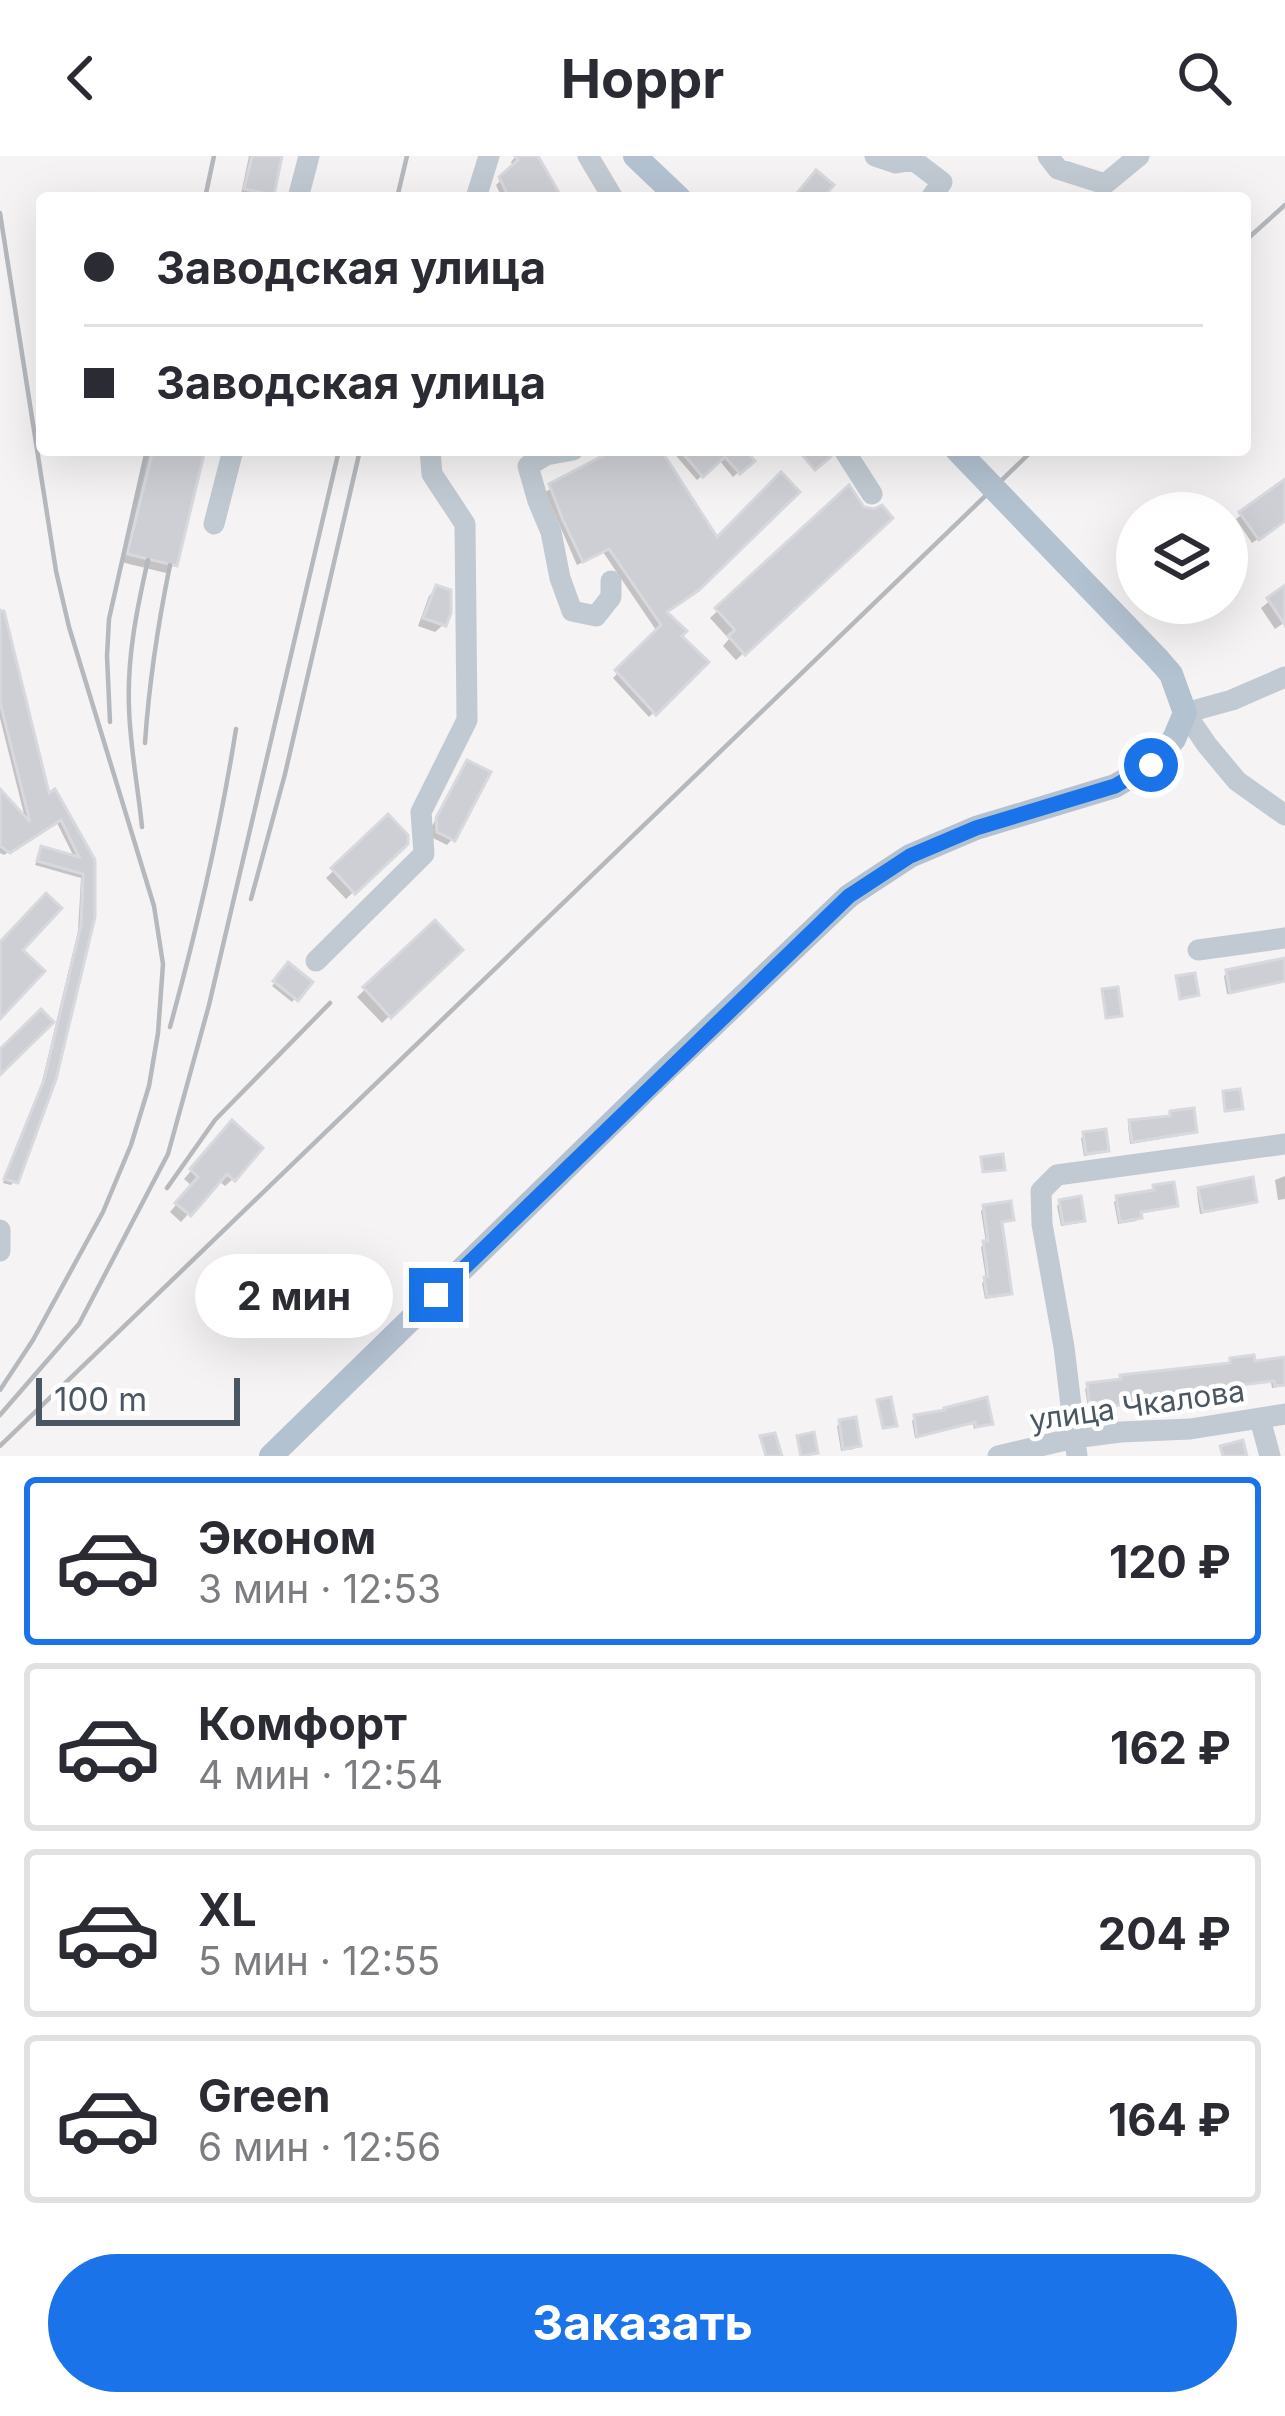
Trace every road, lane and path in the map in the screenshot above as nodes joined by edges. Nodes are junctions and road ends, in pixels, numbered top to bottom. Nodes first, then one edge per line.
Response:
1 (309, 156) edge
2 (490, 156) edge
3 (588, 156) edge
4 (634, 156) edge
5 (875, 156) edge
6 (1048, 156) edge
7 (1139, 156) edge
8 (300, 192) edge
9 (478, 192) edge
10 (491, 192) edge
11 (609, 192) edge
12 (673, 192) edge
13 (935, 192) edge
14 (231, 456) edge
15 (430, 456) edge
16 (544, 456) edge
17 (848, 456) edge
18 (963, 456) edge
19 (872, 494) dead end
20 (214, 524) dead end
21 (611, 581) dead end
22 (1285, 677) edge
23 (1186, 712) junction
24 (1285, 815) edge
25 (1285, 938) edge
26 (1198, 950) dead end
27 (316, 961) dead end
28 (1285, 1144) edge
29 (0, 1230) edge
30 (0, 1251) edge
31 (1285, 1414) edge
32 (1260, 1419) junction
33 (1075, 1447) edge
34 (271, 1456) edge
35 (998, 1456) edge
36 (1270, 1456) edge

1 - 8 street
2 - 9 street
2 - 10 street
3 - 11 street
4 - 12 main road
5 - 13 street
6 - 7 street
14 - 20 street
15 - 27 street
16 - 21 street
17 - 19 street
18 - 23 main road, bridge
22 - 23 street
23 - 24 street
23 - 34 main road
25 - 26 street
28 - 33 street
29 - 30 street
31 - 32 street, улица Чкалова
32 - 33 street, улица Чкалова
32 - 36 street
33 - 35 street, улица Чкалова

